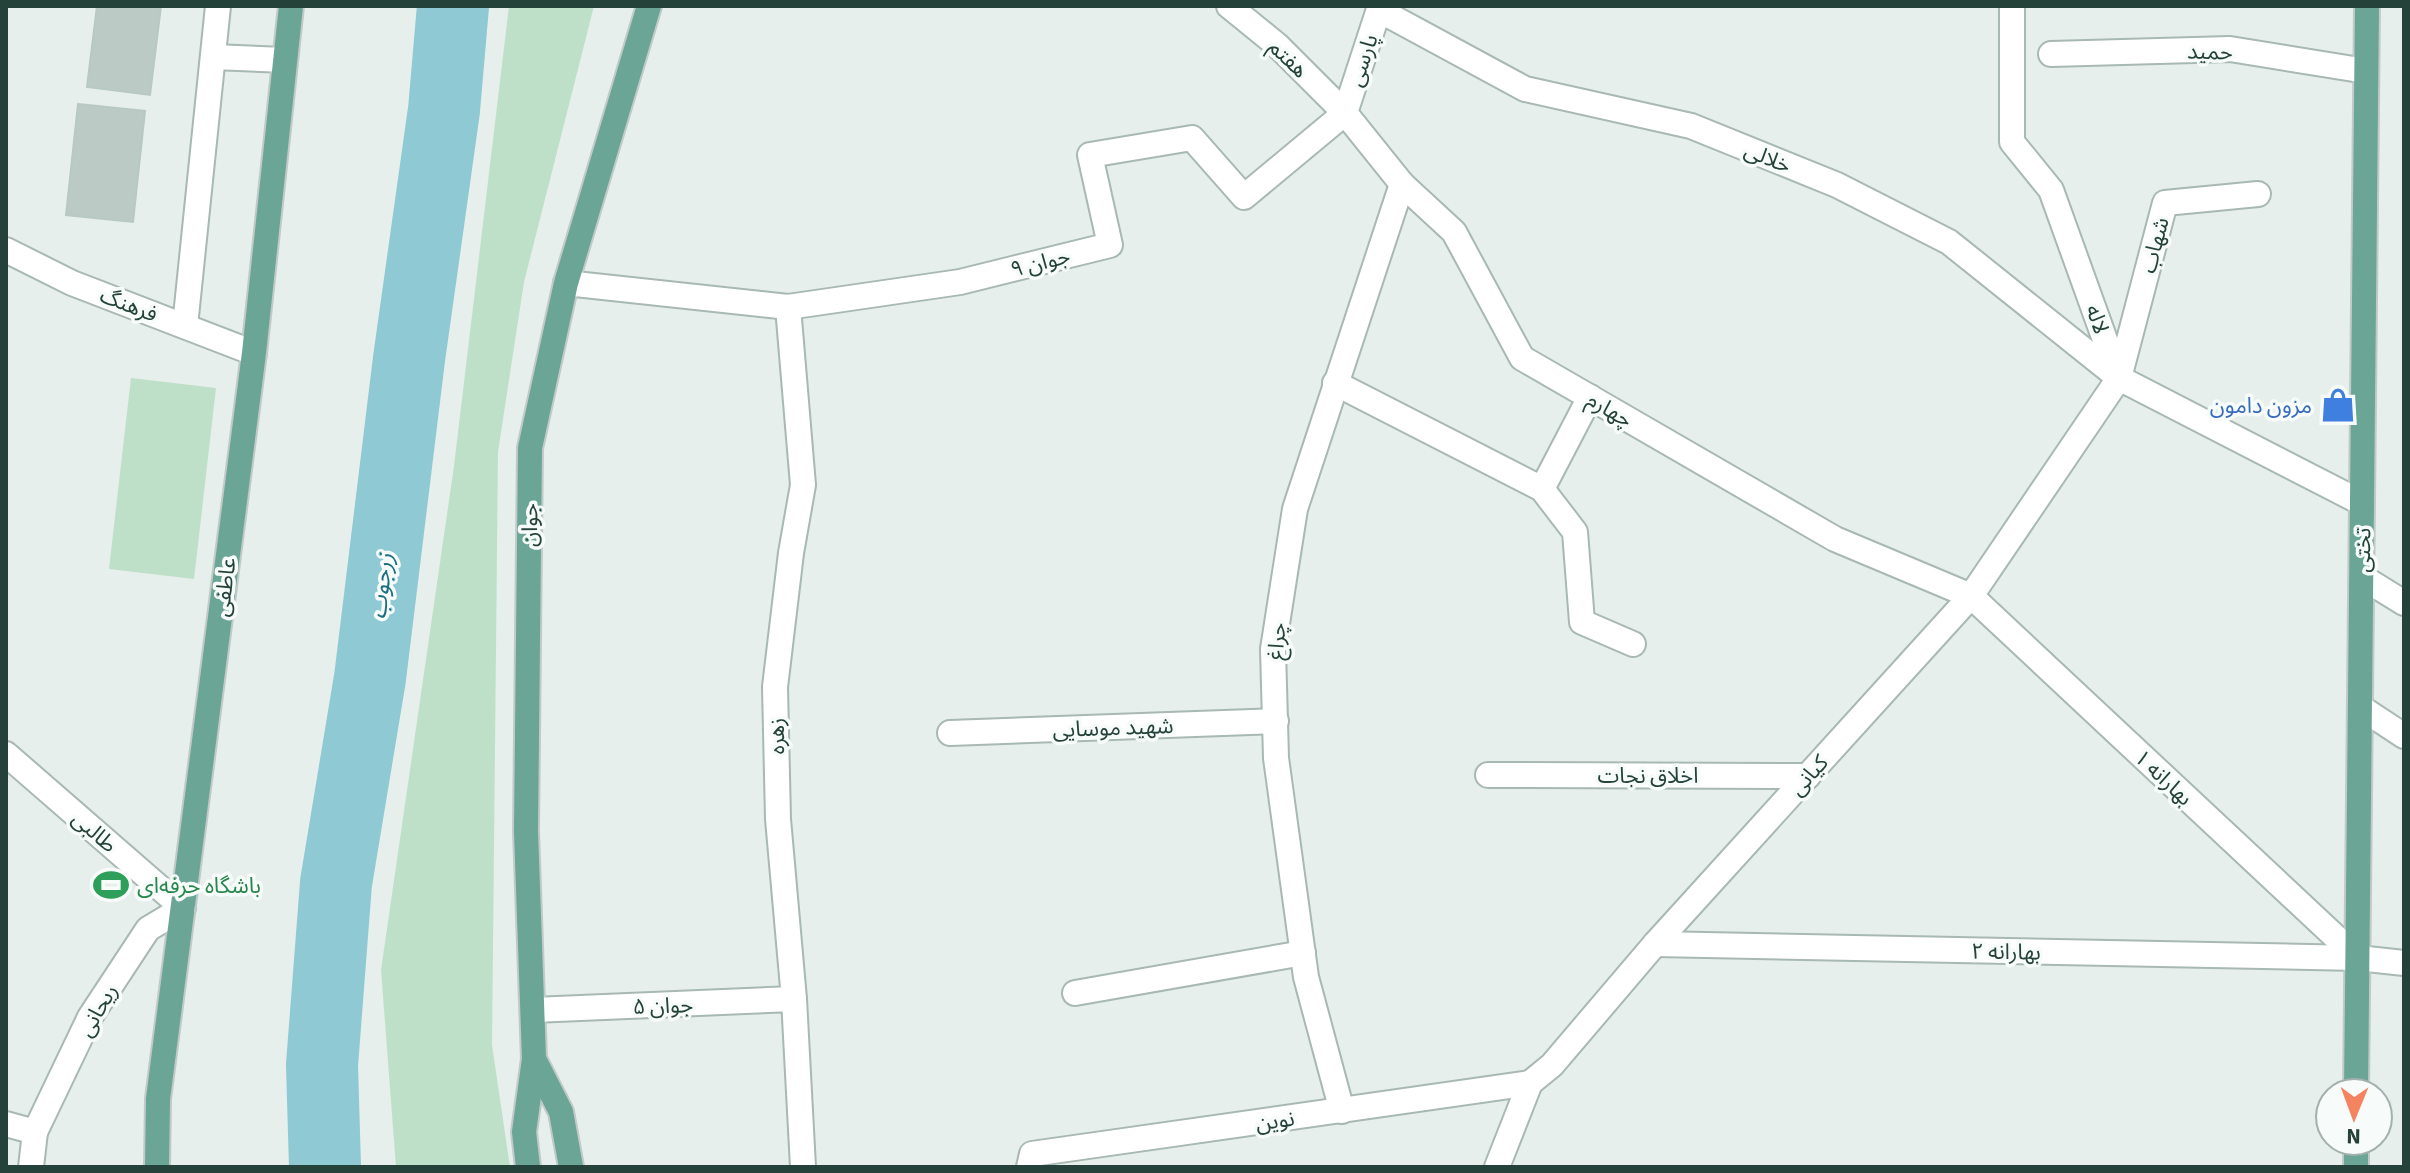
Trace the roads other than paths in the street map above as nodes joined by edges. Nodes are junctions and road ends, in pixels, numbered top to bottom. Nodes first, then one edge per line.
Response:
1 (218, 6) edge
2 (291, 6) edge
3 (649, 6) edge
4 (1229, 6) edge
5 (2012, 6) edge
6 (2367, 6) edge
7 (1380, 8) edge
8 (2051, 54) dead end
9 (213, 57) junction
10 (285, 60) junction
11 (2366, 71) junction
12 (1345, 113) junction
13 (1402, 184) junction
14 (2258, 194) dead end
15 (6, 250) edge
16 (566, 283) junction
17 (788, 307) junction
18 (185, 326) junction
19 (254, 353) junction
20 (2119, 378) junction
21 (1335, 383) junction
22 (1590, 397) junction
23 (1542, 489) junction
24 (2362, 503) junction
25 (2362, 577) junction
26 (1971, 596) junction
27 (2404, 603) edge
28 (1633, 644) dead end
29 (2360, 707) junction
30 (1276, 721) junction
31 (950, 733) dead end
32 (2404, 736) edge
33 (6, 754) edge
34 (1488, 775) dead end
35 (1808, 776) junction
36 (183, 908) junction
37 (1655, 944) junction
38 (1303, 953) junction
39 (2358, 958) junction
40 (2404, 963) edge
41 (1075, 993) dead end
42 (794, 999) junction
43 (533, 1010) junction
44 (534, 1059) junction
45 (2356, 1077) edge
46 (1530, 1083) junction
47 (1342, 1111) junction
48 (6, 1124) edge
49 (35, 1132) junction
50 (31, 1167) edge
51 (157, 1167) edge
52 (528, 1167) edge
53 (571, 1167) edge
54 (803, 1167) edge
55 (1029, 1167) edge
56 (1497, 1167) edge

1 - 9 street
2 - 10 main road, عاطفی
3 - 16 main road, جوان
4 - 12 street, هفتم
5 - 20 street, لاله
6 - 11 main road, تختی
7 - 12 street, پارسی
7 - 20 street, خلالی
8 - 11 street, حمید
9 - 10 street
9 - 18 street
10 - 19 main road, عاطفی
11 - 24 main road, تختی
12 - 13 street, چهارم
12 - 17 street, جوان ۹
13 - 21 street, چراغ
13 - 22 street, چهارم
14 - 20 street, شهاب
15 - 18 street, فرهنگ
16 - 17 street, جوان ۹
16 - 43 main road, جوان
17 - 42 street, زهره
18 - 19 street, فرهنگ
19 - 36 main road, عاطفی
20 - 24 street
20 - 26 street, کیانی
21 - 23 street
21 - 30 street, چراغ
22 - 23 street
22 - 26 street, چهارم
23 - 28 street
24 - 25 main road, تختی
25 - 27 street
25 - 29 main road, تختی
26 - 35 street, کیانی
26 - 39 street, بهارانه ۱
29 - 32 street
29 - 39 main road, تختی
30 - 31 street, شهید موسایی
30 - 38 street, چراغ
33 - 36 street, طالبی
34 - 35 street, اخلاق نجات
35 - 37 street, کیانی
36 - 49 street, ریحانی
36 - 51 main road, عاطفی
37 - 39 street, بهارانه ۲
37 - 46 street, کیانی
38 - 41 street
38 - 47 street, چراغ
39 - 40 street, بهارانه ۲
39 - 45 main road, تختی
42 - 43 street, جوان ۵
42 - 54 street, زهره
43 - 44 main road, جوان
44 - 52 main road, جوان
44 - 53 main road, جوان
46 - 47 street, نوین
46 - 56 street, کیانی
47 - 55 street, نوین
48 - 49 street
49 - 50 street, ریحانی

